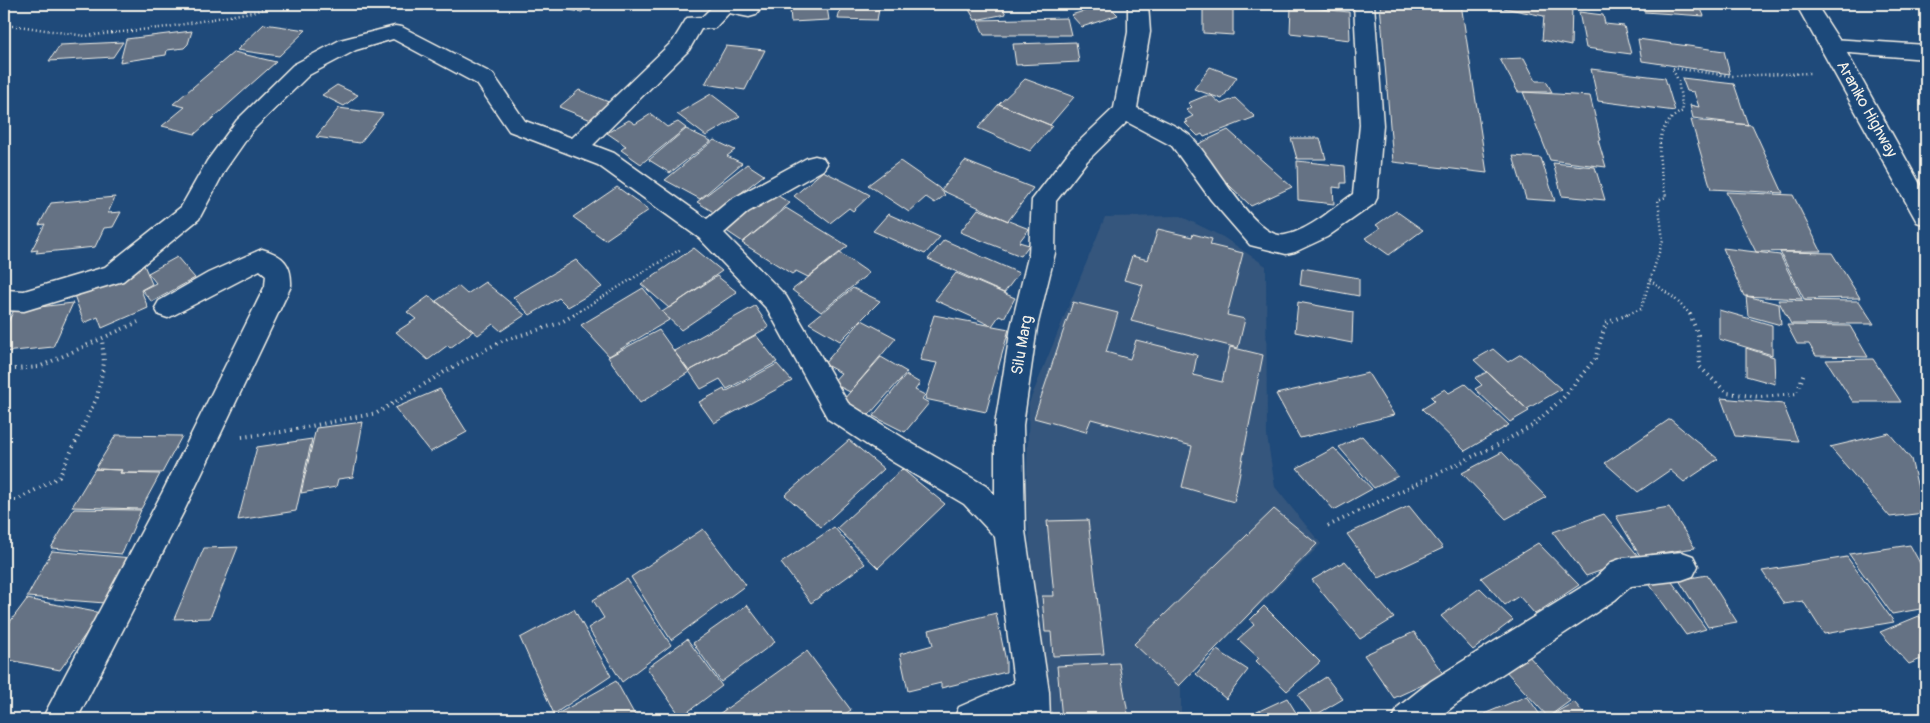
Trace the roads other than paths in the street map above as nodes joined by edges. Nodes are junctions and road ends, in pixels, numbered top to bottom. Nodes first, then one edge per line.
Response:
1 (745, 4) edge
2 (1138, 4) edge
3 (1364, 4) edge
4 (1806, 4) edge
5 (1832, 46) junction
6 (1926, 52) edge
7 (1125, 111) junction
8 (576, 148) junction
9 (814, 164) dead end
10 (1926, 216) edge
11 (708, 232) junction
12 (4, 300) edge
13 (168, 308) road end
14 (1010, 531) junction
15 (1682, 566) dead end
16 (1032, 706) edge
17 (59, 719) edge
18 (971, 719) edge
19 (1410, 719) edge

1 - 8 main road
2 - 7 main road
3 - 7 main road
4 - 5 main road, Araniko Highway
5 - 6 main road
5 - 10 main road, Araniko Highway
7 - 14 main road, Silu Marg
8 - 11 main road
8 - 12 main road
9 - 11 main road
11 - 14 main road
13 - 17 main road
14 - 16 main road, Silu Marg
15 - 19 main road
16 - 18 main road

